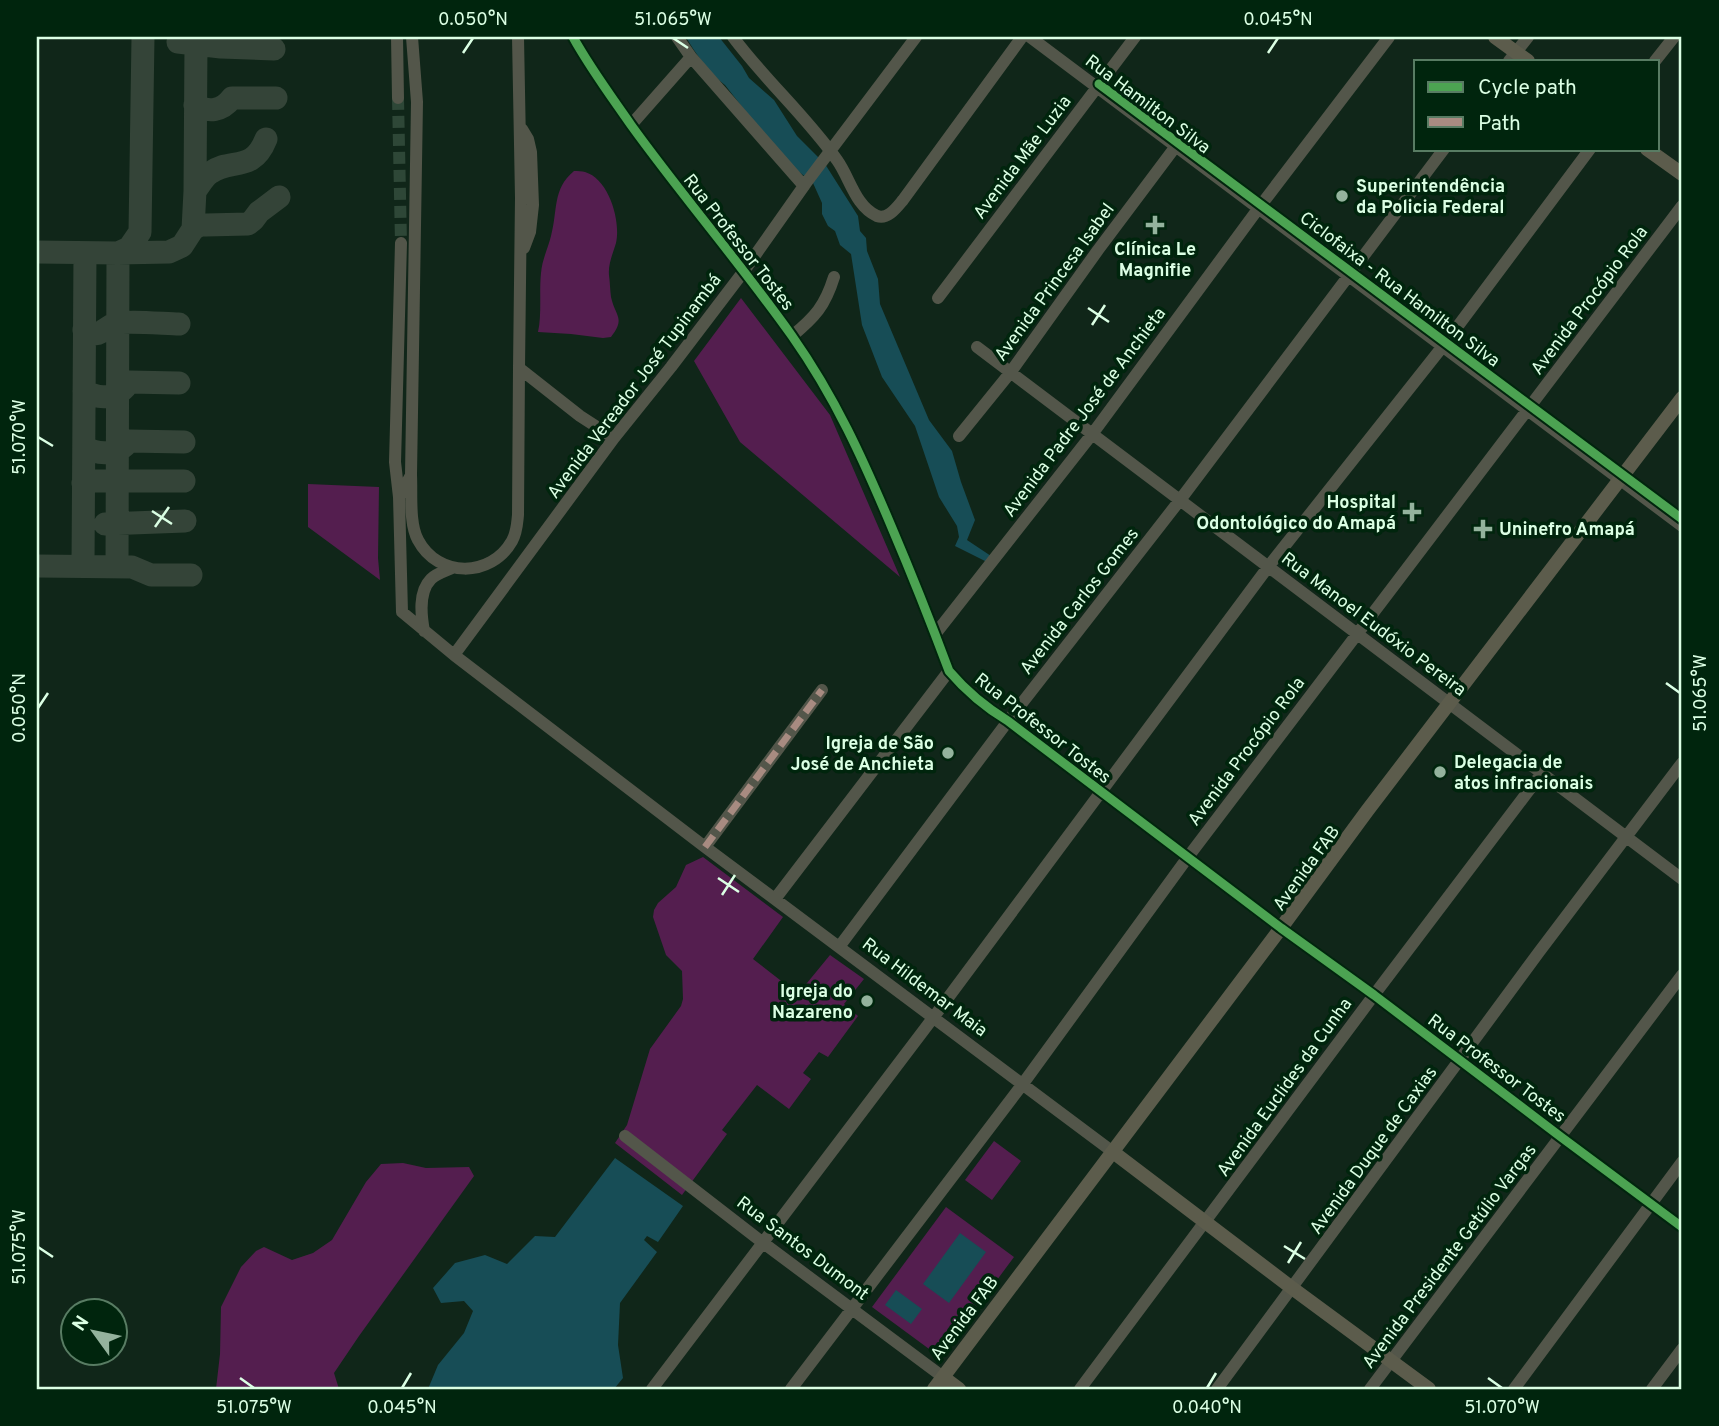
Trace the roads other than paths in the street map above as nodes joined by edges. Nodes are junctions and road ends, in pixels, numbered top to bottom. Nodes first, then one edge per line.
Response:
1 (397, 37) edge
2 (412, 37) edge
3 (518, 37) edge
4 (573, 37) edge
5 (677, 37) edge
6 (733, 37) edge
7 (916, 37) edge
8 (1022, 37) edge
9 (1030, 37) edge
10 (1135, 37) edge
11 (1389, 37) edge
12 (1495, 37) edge
13 (1528, 37) edge
14 (1674, 37) edge
15 (691, 57) junction
16 (1518, 58) edge
17 (1656, 60) edge
18 (1096, 88) junction
19 (398, 98) tunnel mouth
20 (631, 125) junction
21 (1176, 146) junction
22 (1443, 150) edge
23 (1589, 150) edge
24 (1648, 150) edge
25 (827, 155) junction
26 (1682, 174) edge
27 (805, 185) junction
28 (1682, 206) edge
29 (1258, 209) junction
30 (401, 243) tunnel mouth
31 (744, 271) junction
32 (834, 277) dead end
33 (1349, 277) junction
34 (938, 298) dead end
35 (792, 336) junction
36 (1443, 346) junction
37 (977, 347) dead end
38 (519, 368) junction
39 (1010, 373) junction
40 (1682, 398) edge
41 (1528, 411) junction
42 (1093, 433) junction
43 (959, 436) dead end
44 (614, 438) junction
45 (411, 475) junction
46 (1621, 480) junction
47 (399, 497) junction
48 (1180, 500) junction
49 (1682, 526) edge
50 (1268, 567) junction
51 (452, 568) junction
52 (424, 631) junction
53 (936, 633) junction
54 (1357, 633) junction
55 (454, 654) junction
56 (949, 671) junction
57 (822, 690) dead end
58 (1449, 702) junction
59 (1007, 721) junction
60 (1682, 763) edge
61 (1542, 773) junction
62 (1101, 792) junction
63 (1626, 837) junction
64 (705, 847) junction
65 (1188, 857) junction
66 (1682, 879) edge
67 (775, 899) junction
68 (1281, 928) junction
69 (839, 947) junction
70 (1682, 975) edge
71 (1374, 995) junction
72 (933, 1018) junction
73 (1461, 1060) junction
74 (1022, 1085) junction
75 (625, 1136) dead end
76 (1561, 1137) junction
77 (1113, 1152) junction
78 (1682, 1162) edge
79 (1651, 1203) junction
80 (1206, 1222) junction
81 (1682, 1227) edge
82 (762, 1242) junction
83 (1292, 1288) junction
84 (852, 1309) junction
85 (1682, 1349) edge
86 (1391, 1362) junction
87 (939, 1383) edge
88 (652, 1389) edge
89 (792, 1389) edge
90 (959, 1389) edge
91 (1080, 1389) edge
92 (1217, 1389) edge
93 (1370, 1389) edge
94 (1429, 1389) edge
95 (1514, 1389) edge
96 (1652, 1389) edge

1 - 19 street
2 - 45 street
3 - 38 street
4 - 20 street, Rua Professor Tostes
5 - 15 street
6 - 25 street
7 - 25 street, Avenida Vereador José Tupinambá
8 - 25 street
9 - 18 street, Rua Hamilton Silva
10 - 18 street, Avenida Mãe Luzia
11 - 29 street, Avenida Padre José de Anchieta
12 - 16 main road
13 - 16 street
14 - 17 street
15 - 20 street
15 - 27 street
18 - 21 street, Rua Hamilton Silva
18 - 34 street, Avenida Mãe Luzia
20 - 31 street, Rua Professor Tostes
21 - 29 street, Rua Hamilton Silva
21 - 39 street, Avenida Princesa Isabel
22 - 33 street, Avenida Carlos Gomes
23 - 36 street
24 - 26 main road
25 - 27 street, Avenida Vereador José Tupinambá
27 - 31 street, Avenida Vereador José Tupinambá
28 - 41 street, Avenida Procópio Rola
29 - 33 street, Rua Hamilton Silva
29 - 42 street, Avenida Padre José de Anchieta
30 - 47 street
31 - 35 street, Rua Professor Tostes
31 - 44 street, Avenida Vereador José Tupinambá
32 - 35 street
33 - 36 street, Rua Hamilton Silva
33 - 48 street, Avenida Carlos Gomes
35 - 53 street, Rua Professor Tostes
36 - 41 street, Rua Hamilton Silva
36 - 50 street
37 - 39 street, Rua Manoel Eudóxio Pereira
38 - 44 street
38 - 51 street
39 - 42 street, Rua Manoel Eudóxio Pereira
39 - 43 street, Avenida Princesa Isabel
40 - 46 main road, Avenida FAB
41 - 46 street, Rua Hamilton Silva
41 - 54 street, Avenida Procópio Rola
42 - 48 street, Rua Manoel Eudóxio Pereira
42 - 53 street, Avenida Padre José de Anchieta
44 - 55 street, Avenida Vereador José Tupinambá
45 - 47 street
45 - 51 street
46 - 49 street, Rua Hamilton Silva
46 - 58 main road, Avenida FAB
47 - 52 street, Rua Hildemar Maia
48 - 50 street, Rua Manoel Eudóxio Pereira
48 - 59 street, Avenida Carlos Gomes
50 - 54 street, Rua Manoel Eudóxio Pereira
50 - 62 street
51 - 52 street
52 - 55 street, Rua Hildemar Maia
53 - 56 street, Rua Professor Tostes
54 - 58 street, Rua Manoel Eudóxio Pereira
54 - 65 street, Avenida Procópio Rola
55 - 64 street, Rua Hildemar Maia
56 - 59 street, Rua Professor Tostes
56 - 67 street
57 - 64 street
58 - 61 street, Rua Manoel Eudóxio Pereira
58 - 68 main road, Avenida FAB
59 - 62 street, Rua Professor Tostes
59 - 69 street, Avenida Carlos Gomes
60 - 63 street, Avenida Duque de Caxias
61 - 63 street, Rua Manoel Eudóxio Pereira
61 - 71 street, Avenida Euclides da Cunha
62 - 65 street, Rua Professor Tostes
62 - 72 street
63 - 66 street, Rua Manoel Eudóxio Pereira
63 - 73 street, Avenida Duque de Caxias
64 - 67 street, Rua Hildemar Maia
65 - 68 street, Rua Professor Tostes
65 - 74 street, Avenida Procópio Rola
67 - 69 street, Rua Hildemar Maia
68 - 71 street, Rua Professor Tostes
68 - 77 main road, Avenida FAB
69 - 72 street, Rua Hildemar Maia
70 - 76 street, Avenida Presidente Getúlio Vargas
71 - 73 street, Rua Professor Tostes
71 - 80 street, Avenida Euclides da Cunha
72 - 74 street, Rua Hildemar Maia
72 - 82 street
73 - 76 street, Rua Professor Tostes
73 - 83 street, Avenida Duque de Caxias
74 - 77 street, Rua Hildemar Maia
74 - 84 street, Avenida Procópio Rola
75 - 82 street, Rua Santos Dumont
76 - 79 street, Rua Professor Tostes
76 - 86 street, Avenida Presidente Getúlio Vargas
77 - 80 main road, Rua Hildemar Maia
77 - 87 main road, Avenida FAB
78 - 79 street
79 - 81 street, Rua Professor Tostes
79 - 95 street
80 - 83 main road, Rua Hildemar Maia
80 - 91 street, Avenida Euclides da Cunha
82 - 84 street, Rua Santos Dumont
82 - 88 street
83 - 86 main road, Rua Hildemar Maia
83 - 92 street, Avenida Duque de Caxias
84 - 87 street, Rua Santos Dumont
84 - 89 street, Avenida Procópio Rola
85 - 96 street
86 - 93 street, Avenida Presidente Getúlio Vargas
86 - 94 main road, Rua Hildemar Maia
87 - 90 main road, Rua Santos Dumont

